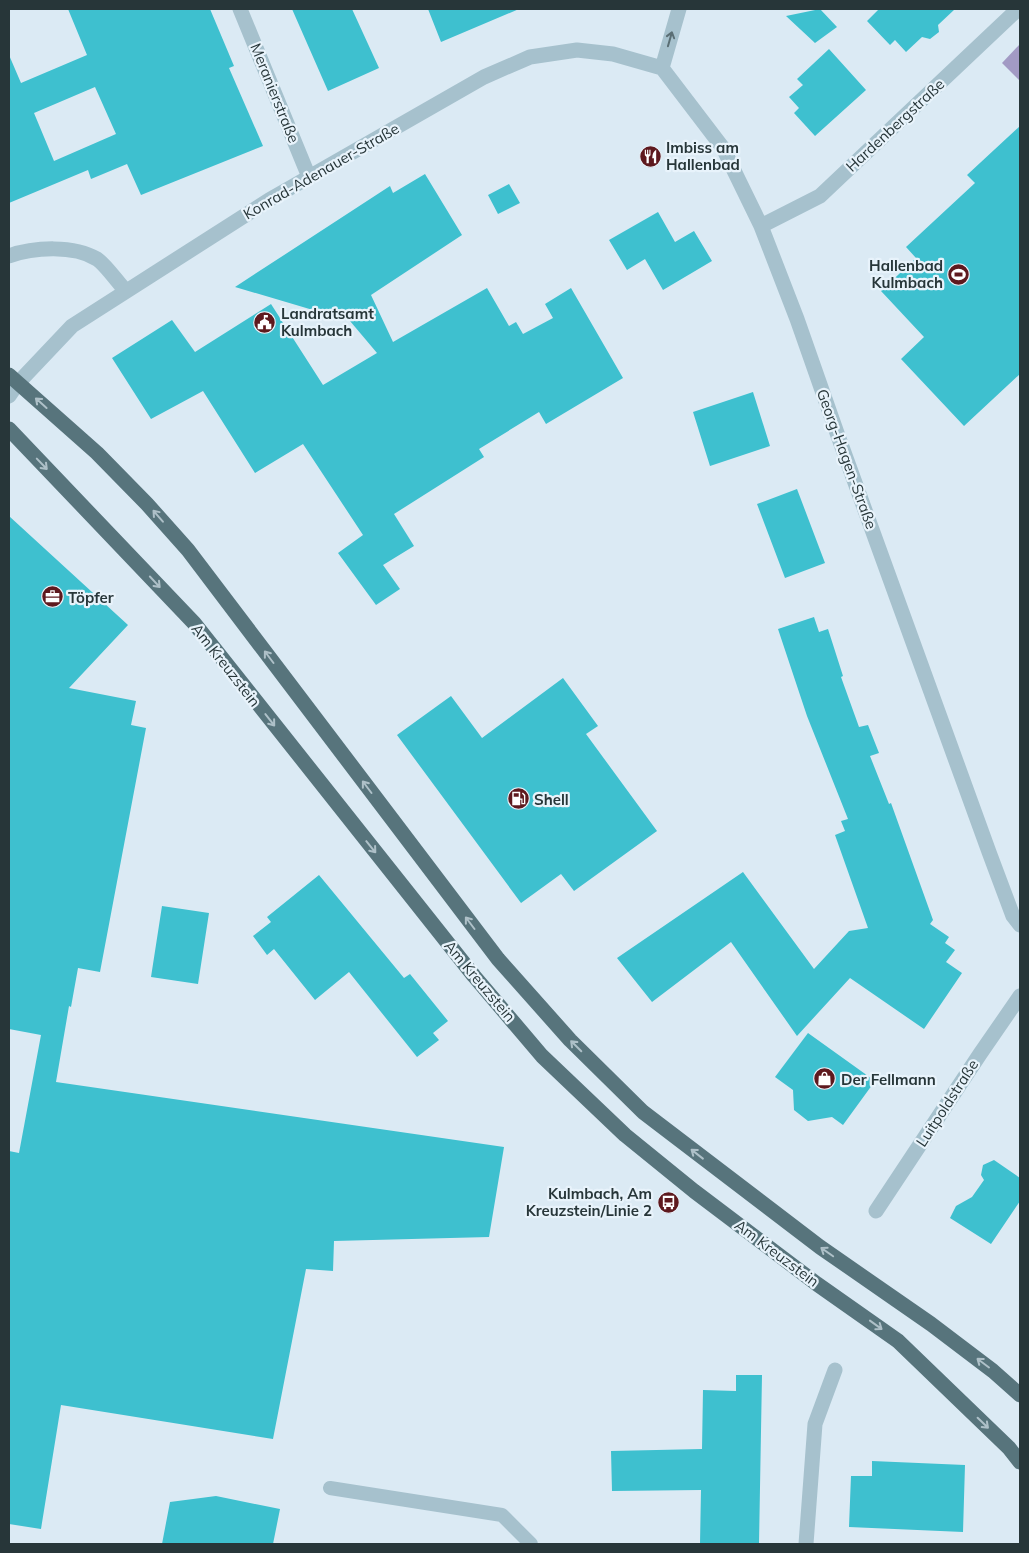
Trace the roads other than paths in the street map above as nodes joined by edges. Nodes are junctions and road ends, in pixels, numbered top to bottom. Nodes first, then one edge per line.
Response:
1 (240, 9) edge
2 (679, 9) edge
3 (1018, 9) edge
4 (662, 68) junction
5 (309, 177) junction
6 (761, 226) junction
7 (9, 256) edge
8 (126, 292) junction
9 (13, 379) edge
10 (9, 396) edge
11 (9, 429) edge
12 (1020, 926) edge
13 (1020, 996) edge
14 (876, 1211) dead end
15 (835, 1370) dead end
16 (1020, 1395) edge
17 (1020, 1462) edge
18 (330, 1488) dead end
19 (530, 1544) edge
20 (806, 1544) edge

1 - 5 street, Meranierstraße
4 -> 2 street
3 - 6 street, Hardenbergstraße
4 - 5 street, Konrad-Adenauer-Straße
4 - 6 street, Georg-Hagen-Straße
5 - 8 street, Konrad-Adenauer-Straße
6 - 12 street, Georg-Hagen-Straße
7 - 8 street
8 - 9 street, Konrad-Adenauer-Straße
9 - 10 street, Konrad-Adenauer-Straße
16 -> 9 main road, Am Kreuzstein
11 -> 17 main road, Am Kreuzstein
13 - 14 street, Luitpoldstraße
15 - 20 street
18 - 19 lane

